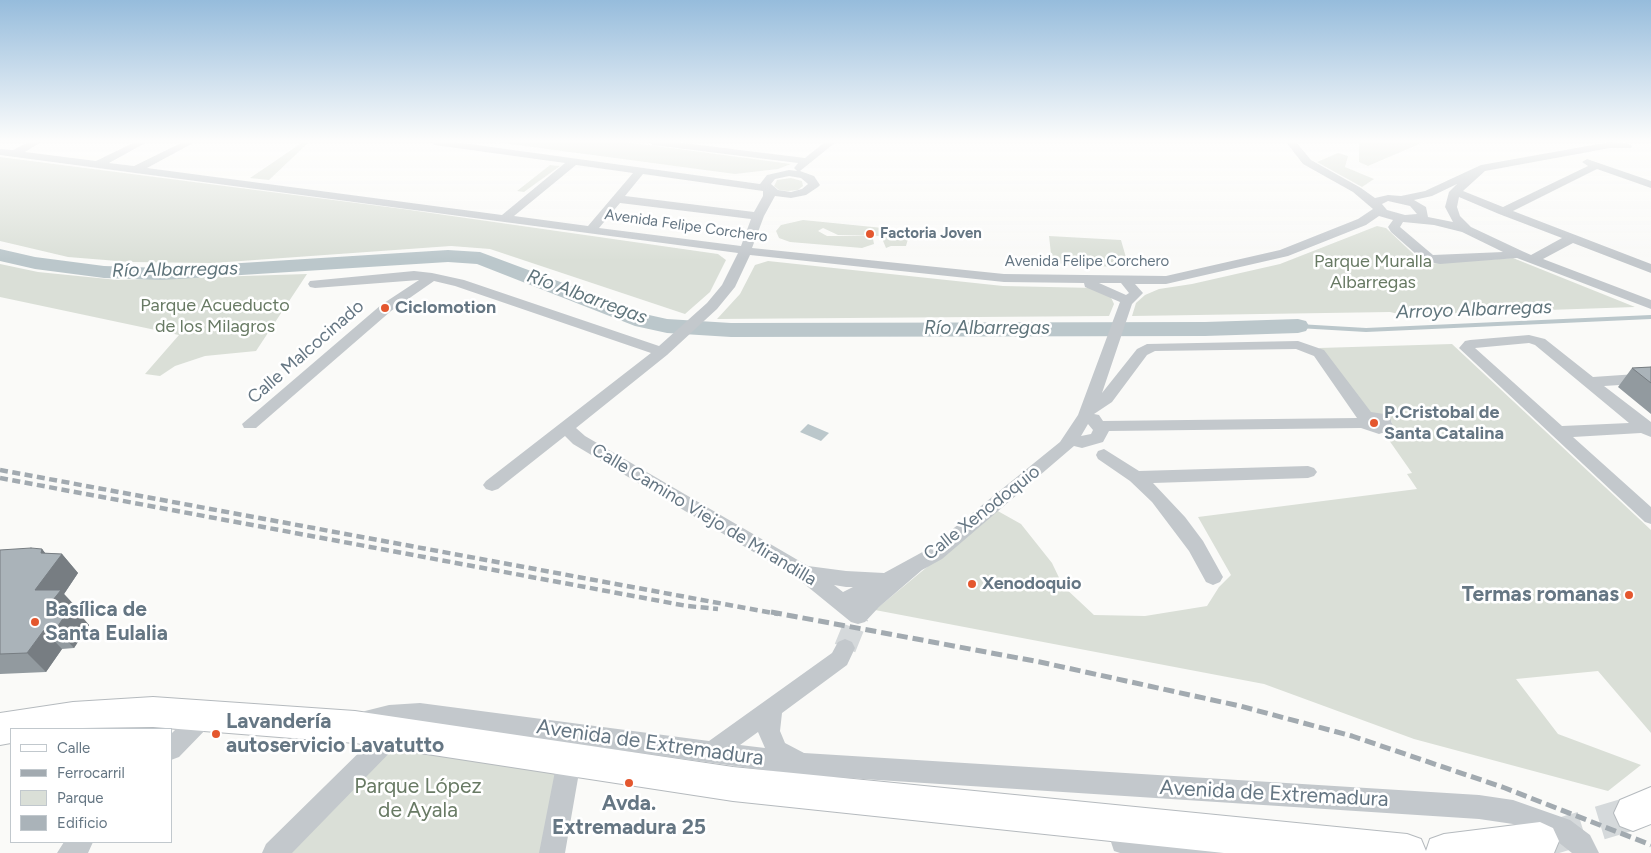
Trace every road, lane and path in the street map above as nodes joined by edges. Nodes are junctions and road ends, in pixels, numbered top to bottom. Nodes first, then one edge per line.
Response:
1 (227, 182) edge
2 (549, 182) edge
3 (632, 182) edge
4 (740, 182) edge
5 (753, 182) edge
6 (774, 182) edge
7 (812, 182) edge
8 (1342, 182) edge
9 (1453, 182) edge
10 (1466, 182) edge
11 (1563, 182) edge
12 (769, 185) junction
13 (1357, 190) junction
14 (1455, 192) junction
15 (1428, 194) junction
16 (791, 195) junction
17 (1388, 198) junction
18 (619, 199) junction
19 (1401, 199) junction
20 (1377, 207) junction
21 (1421, 210) junction
22 (1503, 211) junction
23 (758, 216) junction
24 (505, 218) junction
25 (1401, 218) junction
26 (1362, 222) junction
27 (1464, 227) junction
28 (591, 230) junction
29 (1572, 238) junction
30 (747, 251) junction
31 (1518, 254) junction
32 (1531, 260) junction
33 (1651, 269) edge
34 (392, 277) junction
35 (432, 277) junction
36 (1073, 279) junction
37 (1124, 280) junction
38 (1166, 280) junction
39 (314, 284) dead end
40 (1128, 298) junction
41 (1646, 300) edge
42 (386, 308) junction
43 (1152, 347) joint
44 (662, 352) junction
45 (1651, 378) edge
46 (1590, 382) junction
47 (1086, 413) junction
48 (1365, 420) joint
49 (250, 424) dead end
50 (567, 428) junction
51 (1649, 429) edge
52 (1558, 432) junction
53 (1096, 433) junction
54 (1072, 440) junction
55 (1104, 455) junction
56 (1308, 472) dead end
57 (1136, 477) junction
58 (492, 485) dead end
59 (1651, 517) edge
60 (915, 565) junction
61 (804, 573) junction
62 (1213, 577) dead end
63 (888, 580) junction
64 (841, 601) junction
65 (845, 648) tunnel mouth
66 (772, 708) junction
67 (205, 715) junction
68 (355, 727) junction
69 (0, 729) edge
70 (394, 732) junction
71 (172, 749) edge
72 (712, 752) junction
73 (569, 761) junction
74 (801, 764) junction
75 (948, 775) junction
76 (733, 784) junction
77 (995, 810) junction
78 (1540, 841) tunnel mouth
79 (80, 843) edge
80 (70, 853) edge
81 (275, 853) edge
82 (552, 853) edge
83 (1220, 853) edge
84 (1407, 853) edge
85 (1444, 853) edge
86 (1586, 853) edge

1 - 24 street, Avenida Felipe Corchero
2 - 24 street
3 - 18 street
4 - 12 street
5 - 12 street
6 - 12 street
7 - 16 street
8 - 13 street
9 - 15 street
10 - 14 street
11 - 22 street
12 - 16 street
12 - 23 street
13 - 17 street
13 - 20 street
14 - 22 street
14 - 27 street
15 - 19 street
15 - 21 street
16 - 23 street
17 - 19 street
17 - 20 street, Avenida Felipe Corchero
18 - 23 street
18 - 28 street
19 - 21 street
20 - 25 street
20 - 26 street, Avenida Felipe Corchero
21 - 25 street
21 - 27 street
22 - 29 street
23 - 30 street
24 - 28 street, Avenida Felipe Corchero
25 - 26 street, Avenida Felipe Corchero
25 - 27 street
25 - 31 street
26 - 38 street, Avenida Felipe Corchero
27 - 31 street
28 - 30 street, Avenida Felipe Corchero
29 - 32 street
29 - 33 street
30 - 36 street, Avenida Felipe Corchero
30 - 44 street
31 - 32 street
32 - 41 street
34 - 35 street
34 - 39 street
34 - 42 street, Calle Malcocinado
35 - 42 street, Calle Malcocinado
35 - 44 street
36 - 37 street, Avenida Felipe Corchero
36 - 40 street
37 - 38 street, Avenida Felipe Corchero
37 - 40 street, Calle Xenodoquio
38 - 40 street
40 - 47 street, Calle Xenodoquio
42 - 49 street, Calle Malcocinado
43 - 47 street, Calle Xenodoquio
43 - 48 street
44 - 50 street
45 - 46 street
46 - 51 street
46 - 52 street
47 - 53 street
47 - 54 street, Calle Xenodoquio
48 - 53 street
50 - 58 street
50 - 61 street, Calle Camino Viejo de Mirandilla
51 - 52 street
52 - 59 street
53 - 54 street
53 - 55 street
54 - 55 street
54 - 60 street, Calle Xenodoquio
55 - 57 street
56 - 57 street
57 - 62 street
60 - 63 street, Calle Xenodoquio
60 - 64 street
61 - 63 street
61 - 64 street, Calle Camino Viejo de Mirandilla
63 - 64 street, Calle Xenodoquio
65 - 66 street
66 - 72 street
66 - 74 street
67 - 68 main road, Avenida de Extremadura
67 - 69 main road, Avenida de Extremadura
67 - 71 street
68 - 70 main road, Avenida de Extremadura
68 - 72 street, Avenida de Extremadura
70 - 73 main road, Avenida de Extremadura
70 - 81 street
72 - 74 street, Avenida de Extremadura
73 - 76 main road, Avenida de Extremadura
73 - 82 street
74 - 75 street, Avenida de Extremadura
75 - 77 street
75 - 86 street, Avenida de Extremadura
76 - 77 main road, Avenida de Extremadura
76 - 83 street, Avenida de Extremadura
77 - 84 main road, Avenida de Extremadura
78 - 85 main road
79 - 80 street

